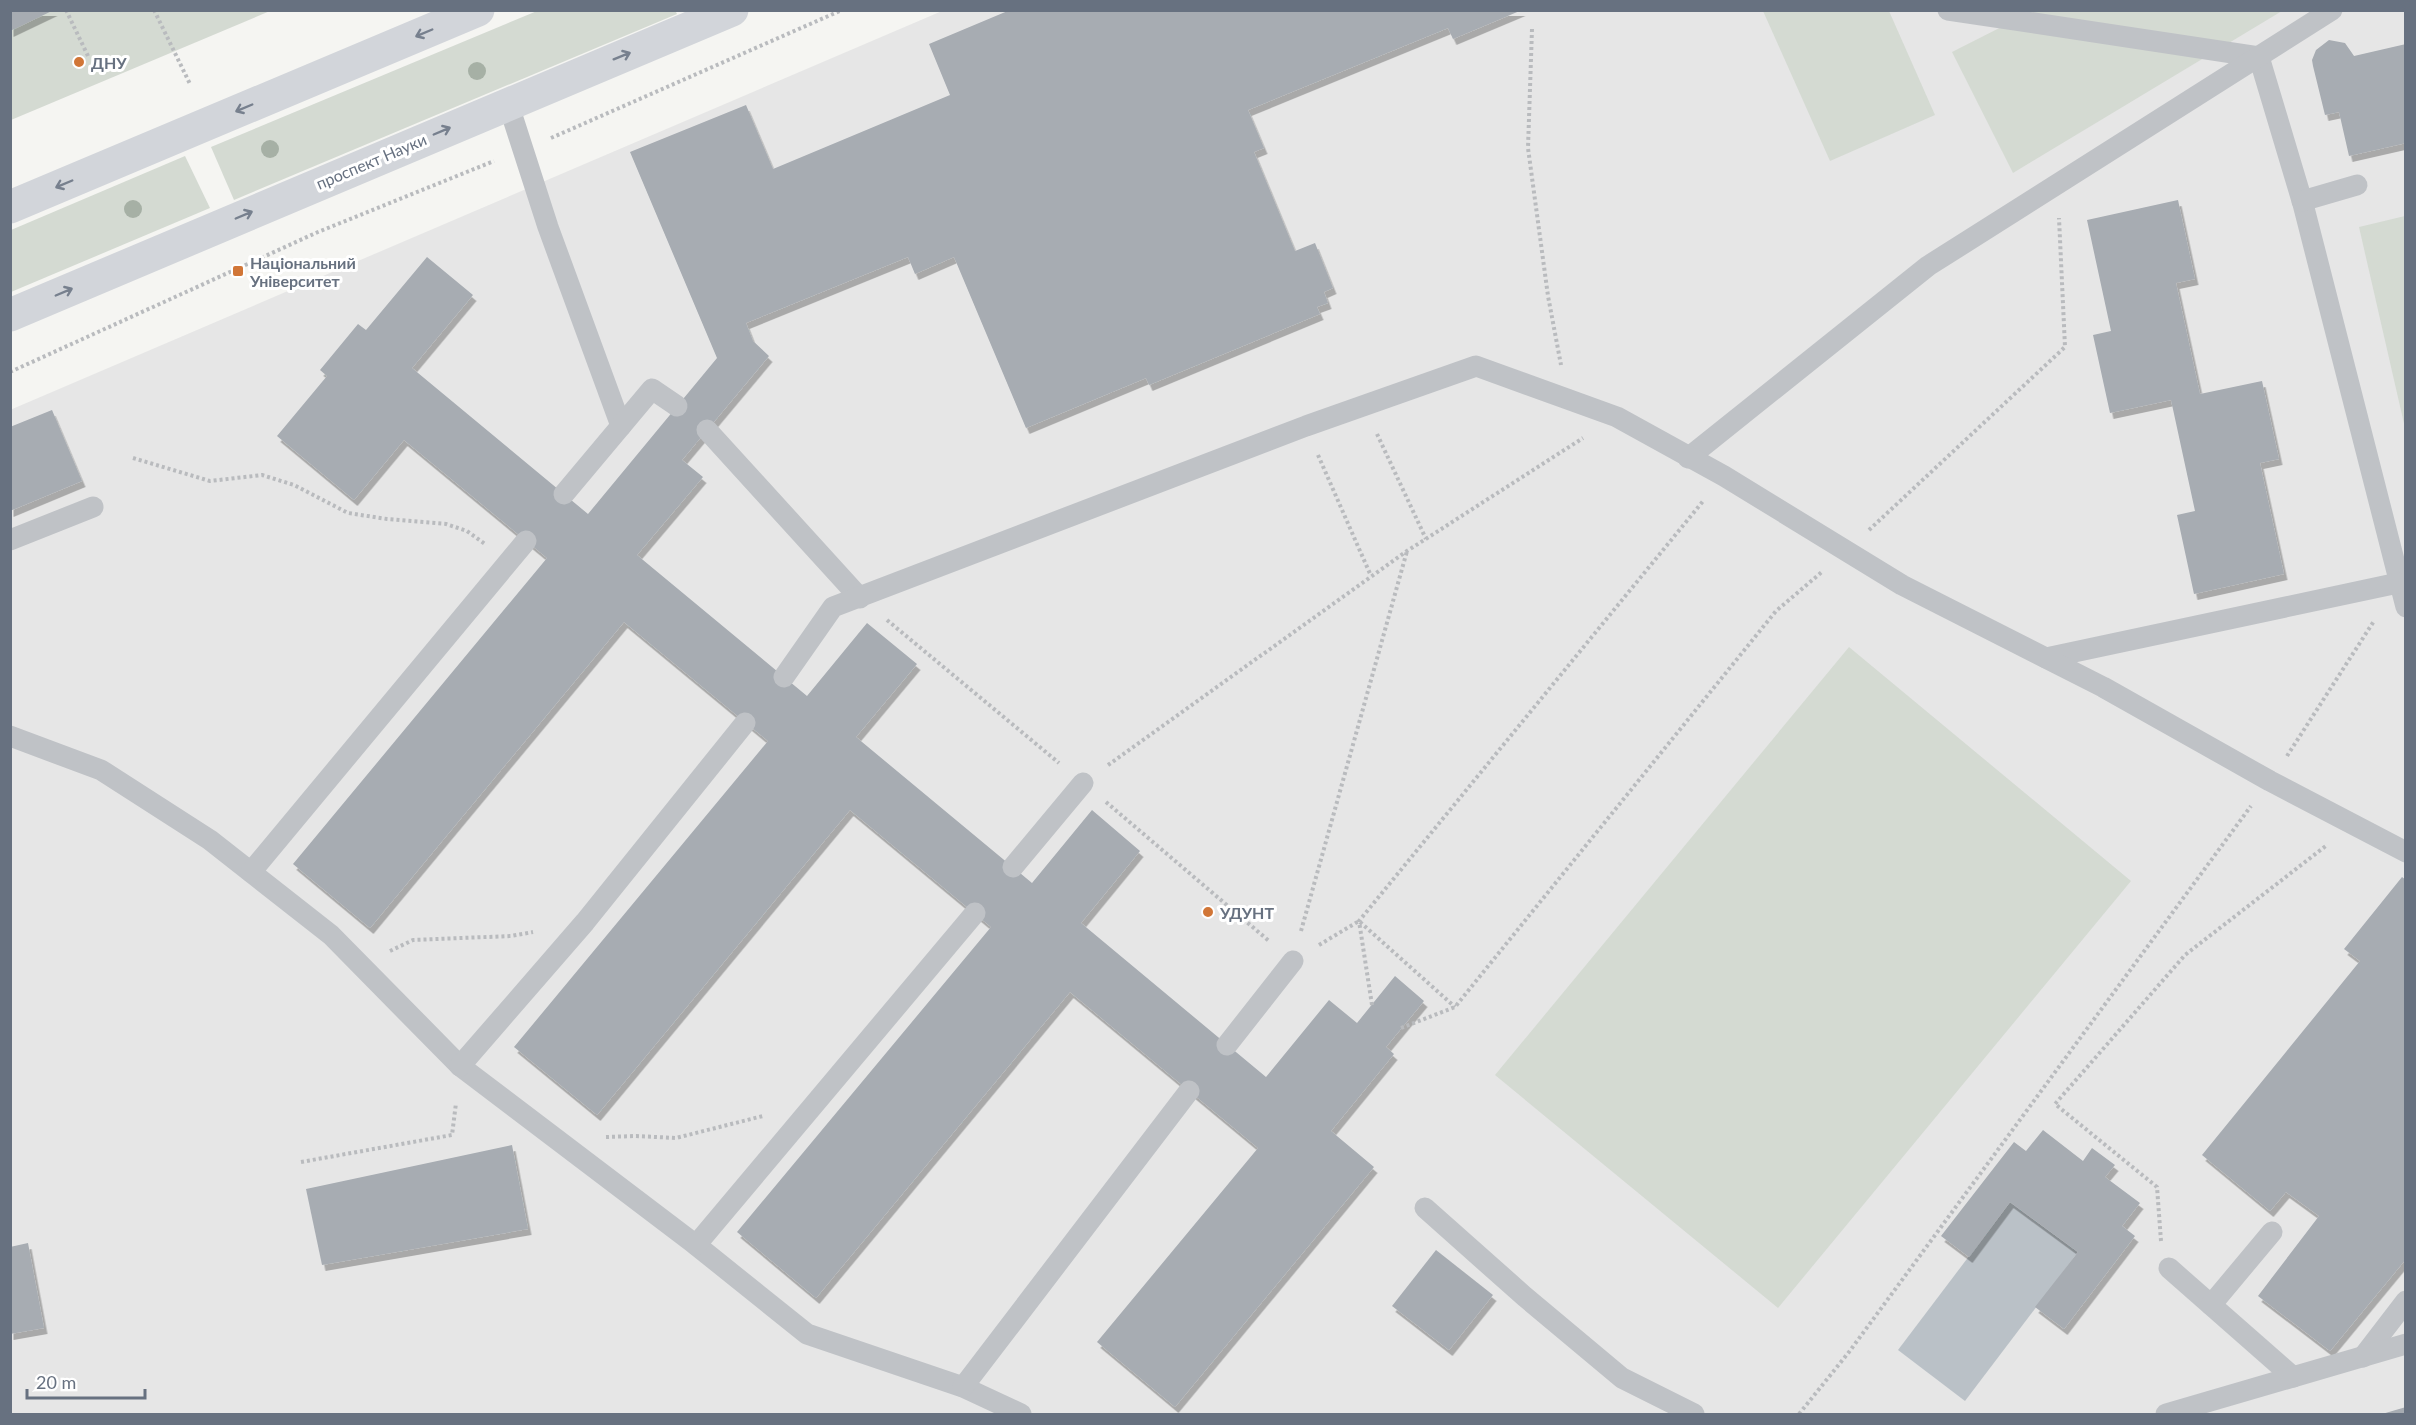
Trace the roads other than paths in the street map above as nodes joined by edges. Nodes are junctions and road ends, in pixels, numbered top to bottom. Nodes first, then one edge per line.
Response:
1 (478, 10) edge
2 (732, 10) edge
3 (1948, 10) edge
4 (2332, 10) edge
5 (2259, 57) junction
6 (508, 103) junction
7 (2357, 185) dead end
8 (2302, 201) junction
9 (10, 207) edge
10 (10, 315) edge
11 (677, 406) dead end
12 (621, 426) junction
13 (707, 430) dead end
14 (1688, 458) junction
15 (564, 494) dead end
16 (93, 507) dead end
17 (10, 540) edge
18 (526, 541) dead end
19 (2398, 583) junction
20 (860, 598) junction
21 (2406, 607) edge
22 (2046, 658) junction
23 (784, 677) dead end
24 (745, 723) dead end
25 (10, 736) edge
26 (1083, 783) road end
27 (2406, 852) edge
28 (1013, 867) dead end
29 (251, 872) junction
30 (975, 913) dead end
31 (1293, 961) road end
32 (1227, 1045) dead end
33 (460, 1066) junction
34 (1189, 1091) dead end
35 (1425, 1208) dead end
36 (2272, 1232) dead end
37 (696, 1245) junction
38 (2169, 1268) road end
39 (2406, 1301) edge
40 (2211, 1305) junction
41 (2406, 1344) edge
42 (2363, 1357) junction
43 (2293, 1377) junction
44 (963, 1387) junction
45 (1021, 1414) edge
46 (1694, 1414) edge
47 (2166, 1414) edge

1 -> 9 main road
6 -> 2 main road, проспект Науки
3 - 5 lane
4 - 5 lane
5 - 8 lane
5 - 14 lane
10 -> 6 main road, проспект Науки
6 - 12 lane
7 - 8 lane
8 - 19 lane
11 - 12 lane
12 - 15 lane
13 - 20 lane
14 - 20 lane
14 - 22 lane
16 - 17 lane
18 - 29 lane
19 - 21 lane
19 - 22 lane
20 - 23 lane
22 - 27 lane
24 - 33 lane
25 - 29 lane
26 - 28 lane
29 - 33 lane
30 - 37 lane
31 - 32 lane
33 - 37 lane
34 - 44 lane
35 - 46 lane
36 - 40 lane
37 - 44 lane
38 - 40 lane
39 - 42 lane
40 - 43 lane
41 - 42 lane
42 - 43 lane
43 - 47 lane
44 - 45 lane

